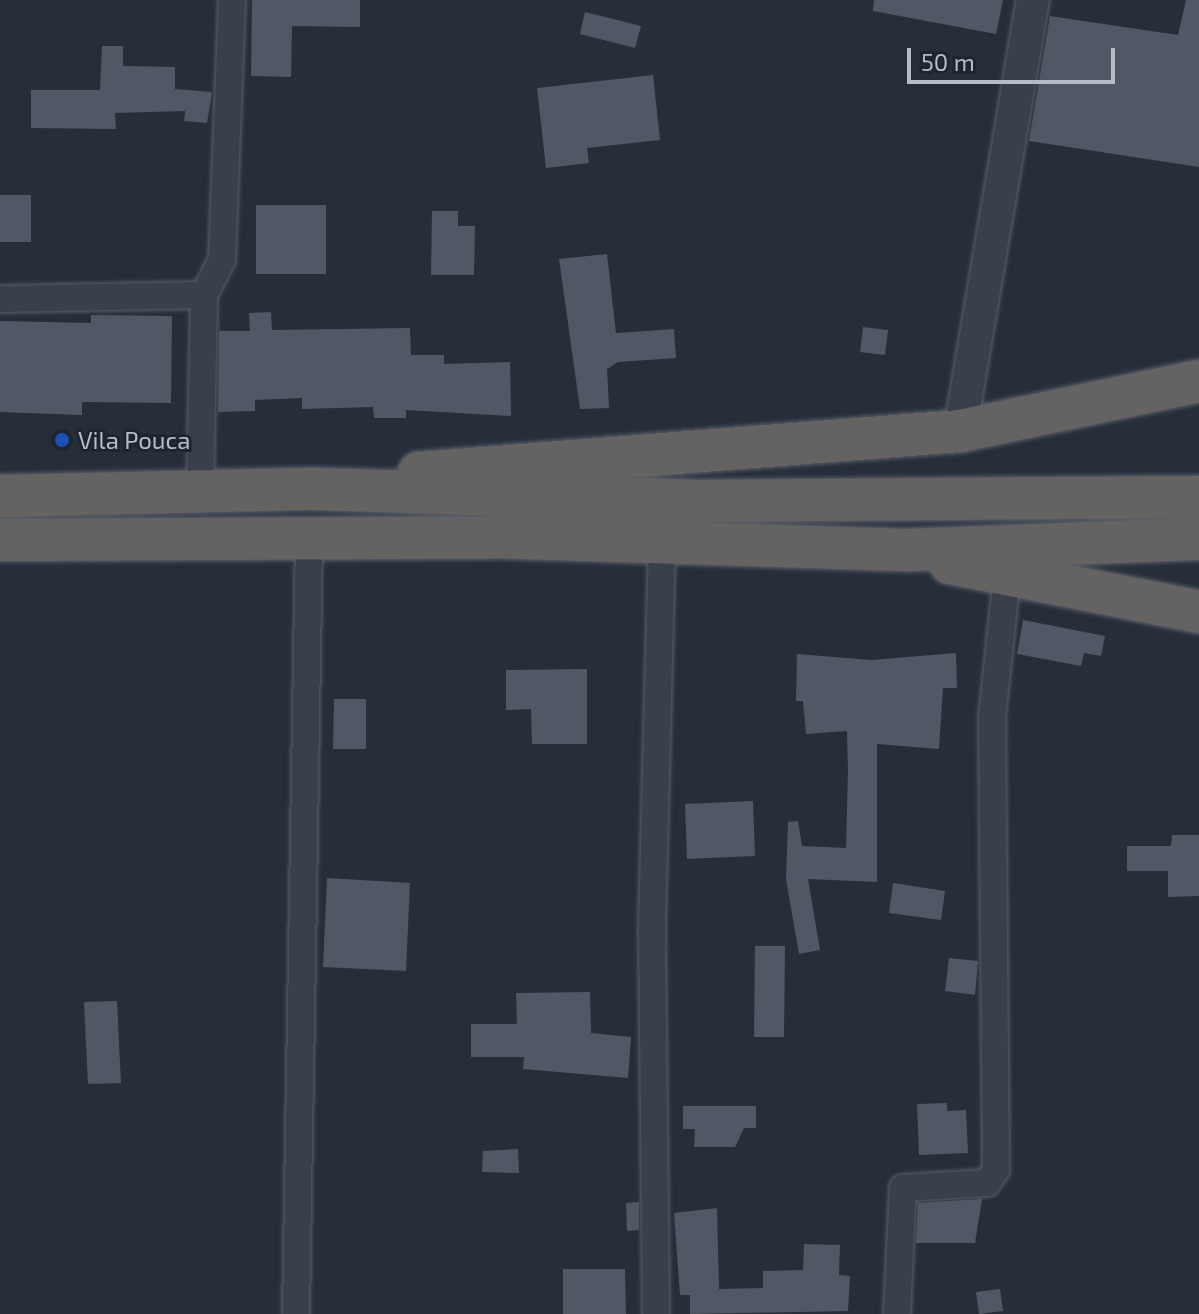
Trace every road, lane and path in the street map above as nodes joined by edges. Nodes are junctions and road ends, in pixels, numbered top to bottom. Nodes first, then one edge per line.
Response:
1 (232, 0) edge
2 (1033, 0) edge
3 (204, 295) junction
4 (0, 299) edge
5 (1199, 381) edge
6 (960, 431) junction
7 (315, 489) junction
8 (200, 492) junction
9 (0, 496) edge
10 (1199, 497) edge
11 (309, 536) junction
12 (1199, 539) edge
13 (0, 540) edge
14 (662, 541) junction
15 (907, 550) junction
16 (1007, 575) junction
17 (1199, 612) edge
18 (296, 1314) edge
19 (656, 1314) edge
20 (897, 1314) edge

1 - 3 street
2 - 6 street
3 - 4 street
3 - 8 street
5 - 6 highway
6 - 7 highway
7 - 8 highway
7 - 10 highway
8 - 9 highway
11 - 13 highway
11 - 14 highway
11 - 18 street
12 - 15 highway
14 - 15 highway
14 - 19 street
15 - 16 highway
16 - 17 highway
16 - 20 street

